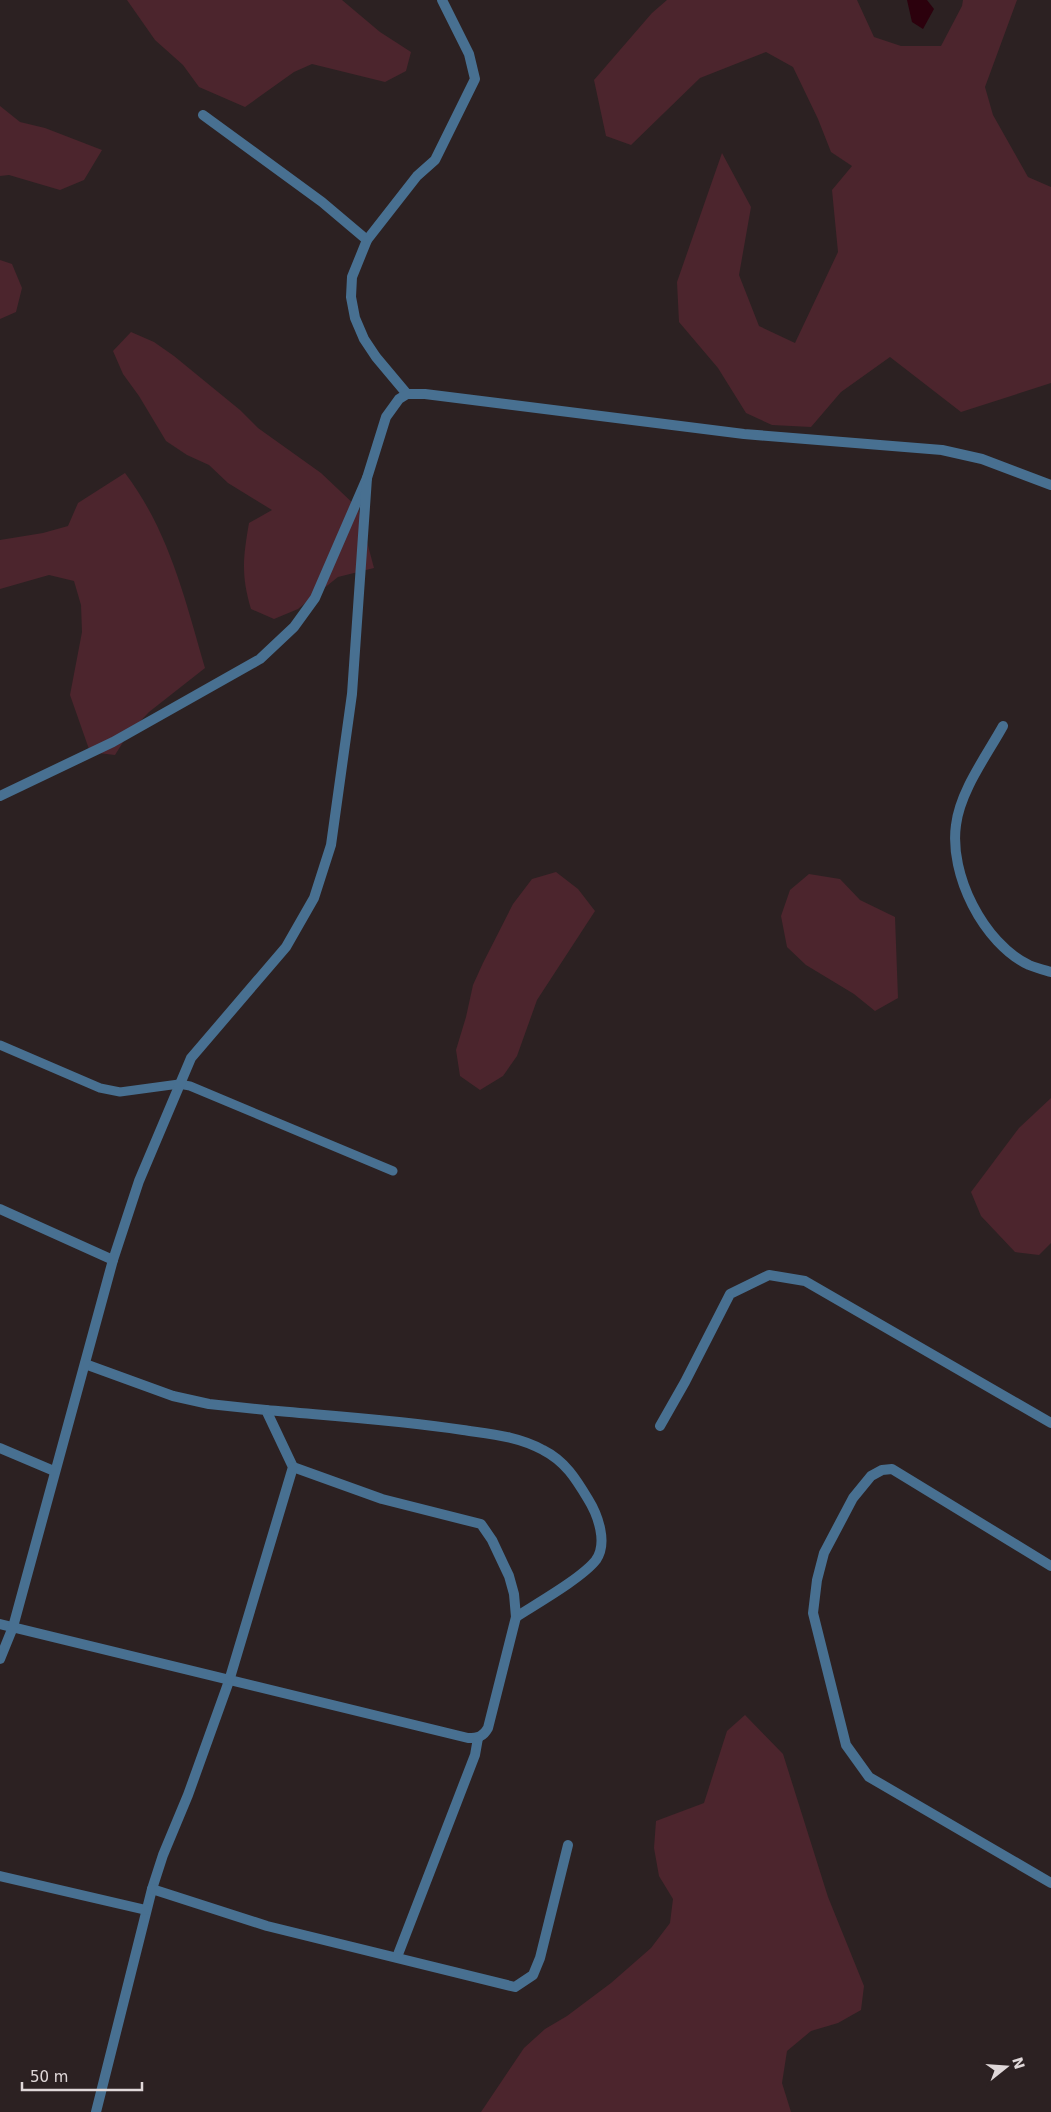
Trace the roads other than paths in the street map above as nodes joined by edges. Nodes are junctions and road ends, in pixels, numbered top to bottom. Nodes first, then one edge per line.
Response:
1 (442, 0) edge
2 (203, 115) dead end
3 (367, 240) junction
4 (407, 394) junction
5 (367, 478) junction
6 (1051, 485) edge
7 (1003, 726) dead end
8 (0, 796) edge
9 (1051, 972) edge
10 (0, 1045) edge
11 (179, 1084) junction
12 (393, 1171) dead end
13 (0, 1209) edge
14 (113, 1260) junction
15 (85, 1364) junction
16 (266, 1410) junction
17 (1051, 1423) edge
18 (660, 1426) dead end
19 (0, 1448) edge
20 (294, 1467) junction
21 (54, 1471) junction
22 (1051, 1566) edge
23 (516, 1618) junction
24 (0, 1624) edge
25 (13, 1627) junction
26 (0, 1659) edge
27 (228, 1681) junction
28 (478, 1738) junction
29 (568, 1845) dead end
30 (0, 1876) edge
31 (1051, 1883) edge
32 (152, 1889) junction
33 (146, 1910) junction
34 (397, 1957) junction
35 (96, 2112) edge

1 - 3 street
2 - 3 street
3 - 4 street
4 - 5 street
4 - 6 street
5 - 8 street
5 - 11 street
7 - 9 street
10 - 11 lane
11 - 12 lane
11 - 14 street
13 - 14 street
14 - 15 street
15 - 16 street
15 - 21 street
16 - 20 street
16 - 23 street
17 - 18 street
19 - 21 street
20 - 23 street
20 - 27 street
21 - 25 street
22 - 31 street
23 - 28 street
24 - 25 street
25 - 26 street
25 - 27 street
27 - 28 street
27 - 32 street
28 - 34 street
29 - 34 street
30 - 33 street
32 - 33 street
32 - 34 street
33 - 35 street

